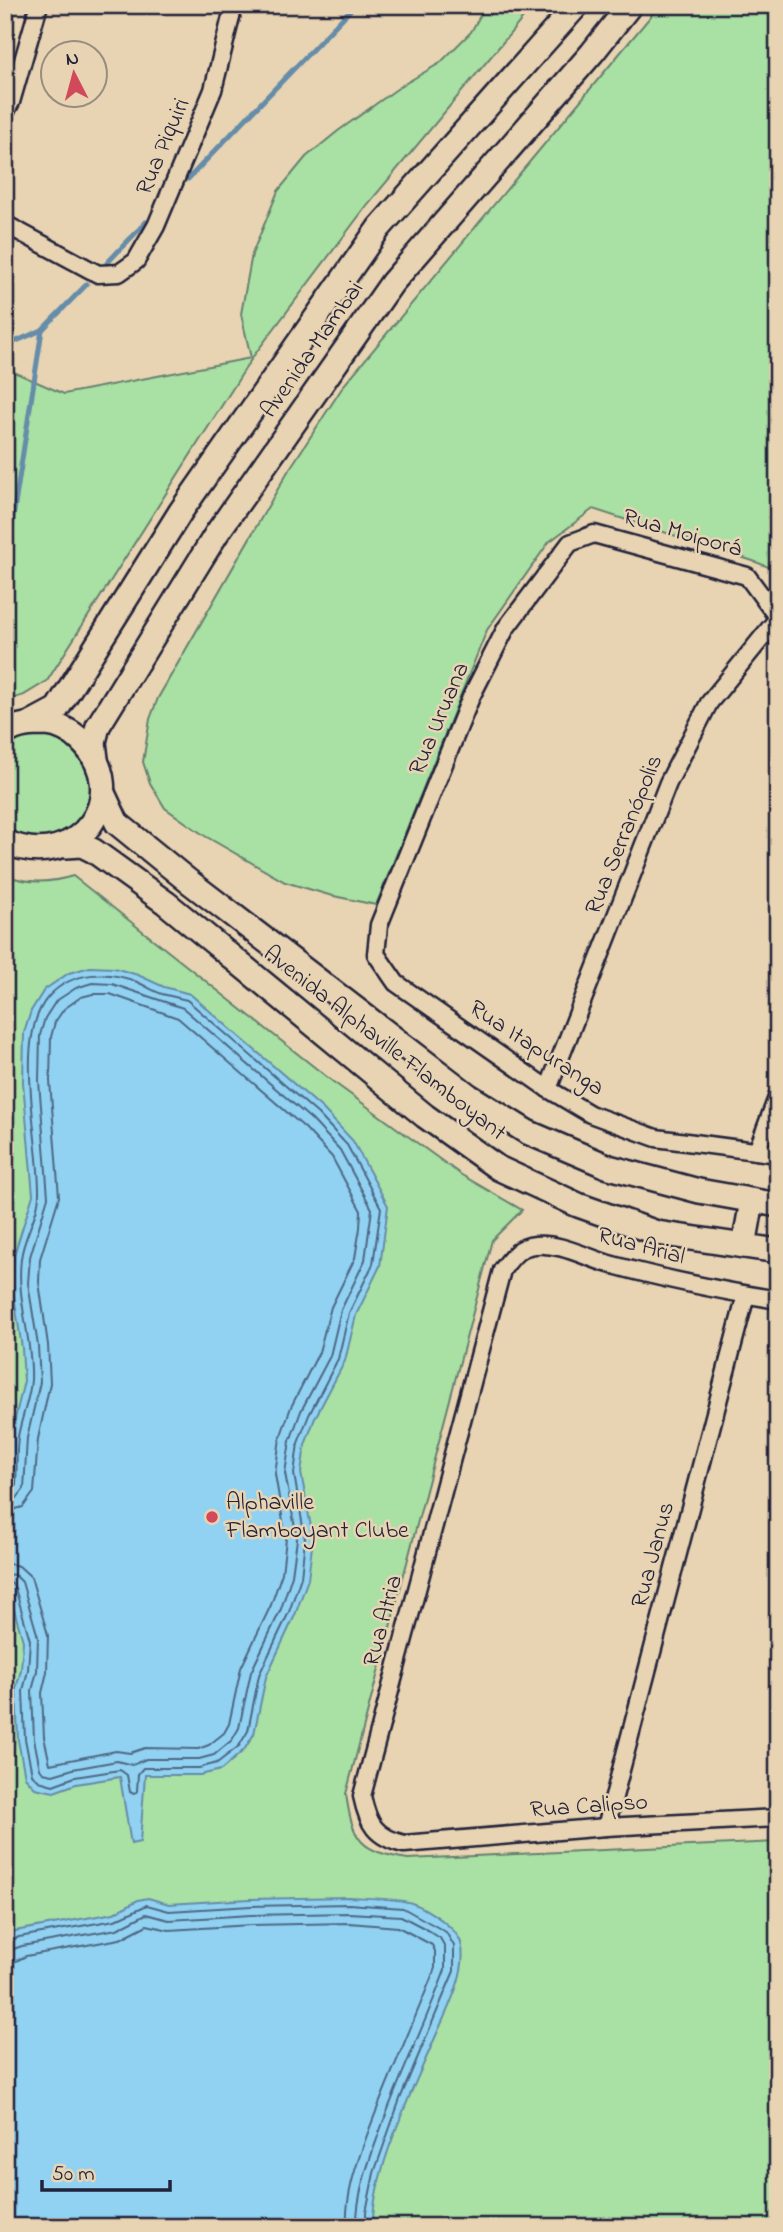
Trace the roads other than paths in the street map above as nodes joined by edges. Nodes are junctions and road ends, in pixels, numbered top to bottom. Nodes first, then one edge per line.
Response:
1 (38, 5) edge
2 (234, 5) edge
3 (577, 5) edge
4 (630, 5) edge
5 (5, 113) edge
6 (5, 224) edge
7 (594, 534) joint
8 (778, 618) edge
9 (12, 729) edge
10 (96, 759) junction
11 (103, 793) junction
12 (5, 842) edge
13 (66, 846) junction
14 (376, 954) joint
15 (548, 1089) junction
16 (778, 1095) edge
17 (757, 1151) junction
18 (778, 1154) edge
19 (752, 1201) junction
20 (778, 1205) edge
21 (744, 1246) junction
22 (778, 1251) edge
23 (502, 1270) joint
24 (746, 1295) junction
25 (778, 1300) edge
26 (778, 1818) edge
27 (606, 1828) junction
28 (404, 1844) joint

1 - 5 street
2 - 6 street, Rua Piquiri
3 - 9 street, Avenida Mambai
4 - 10 street, Avenida Mambai
7 - 8 street, Rua Moiporá
7 - 14 street, Rua Uruana
8 - 15 street, Rua Serranópolis
9 - 10 street
10 - 11 street, Avenida Alphaville Flamboyant
11 - 13 street
11 - 19 street, Avenida Alphaville Flamboyant
12 - 13 street
13 - 21 street, Avenida Alphaville Flamboyant
14 - 15 street, Rua Itapuranga
15 - 17 street, Rua Itapuranga
16 - 17 street
17 - 18 street, Rua Itapuranga
19 - 20 street, Avenida Alphaville Flamboyant
19 - 21 street
21 - 22 street, Avenida Alphaville Flamboyant
23 - 24 street, Rua Arial
23 - 28 street, Rua Atria
24 - 25 street, Rua Arial
24 - 27 street, Rua Janus
26 - 27 street, Rua Calipso
27 - 28 street, Rua Calipso

